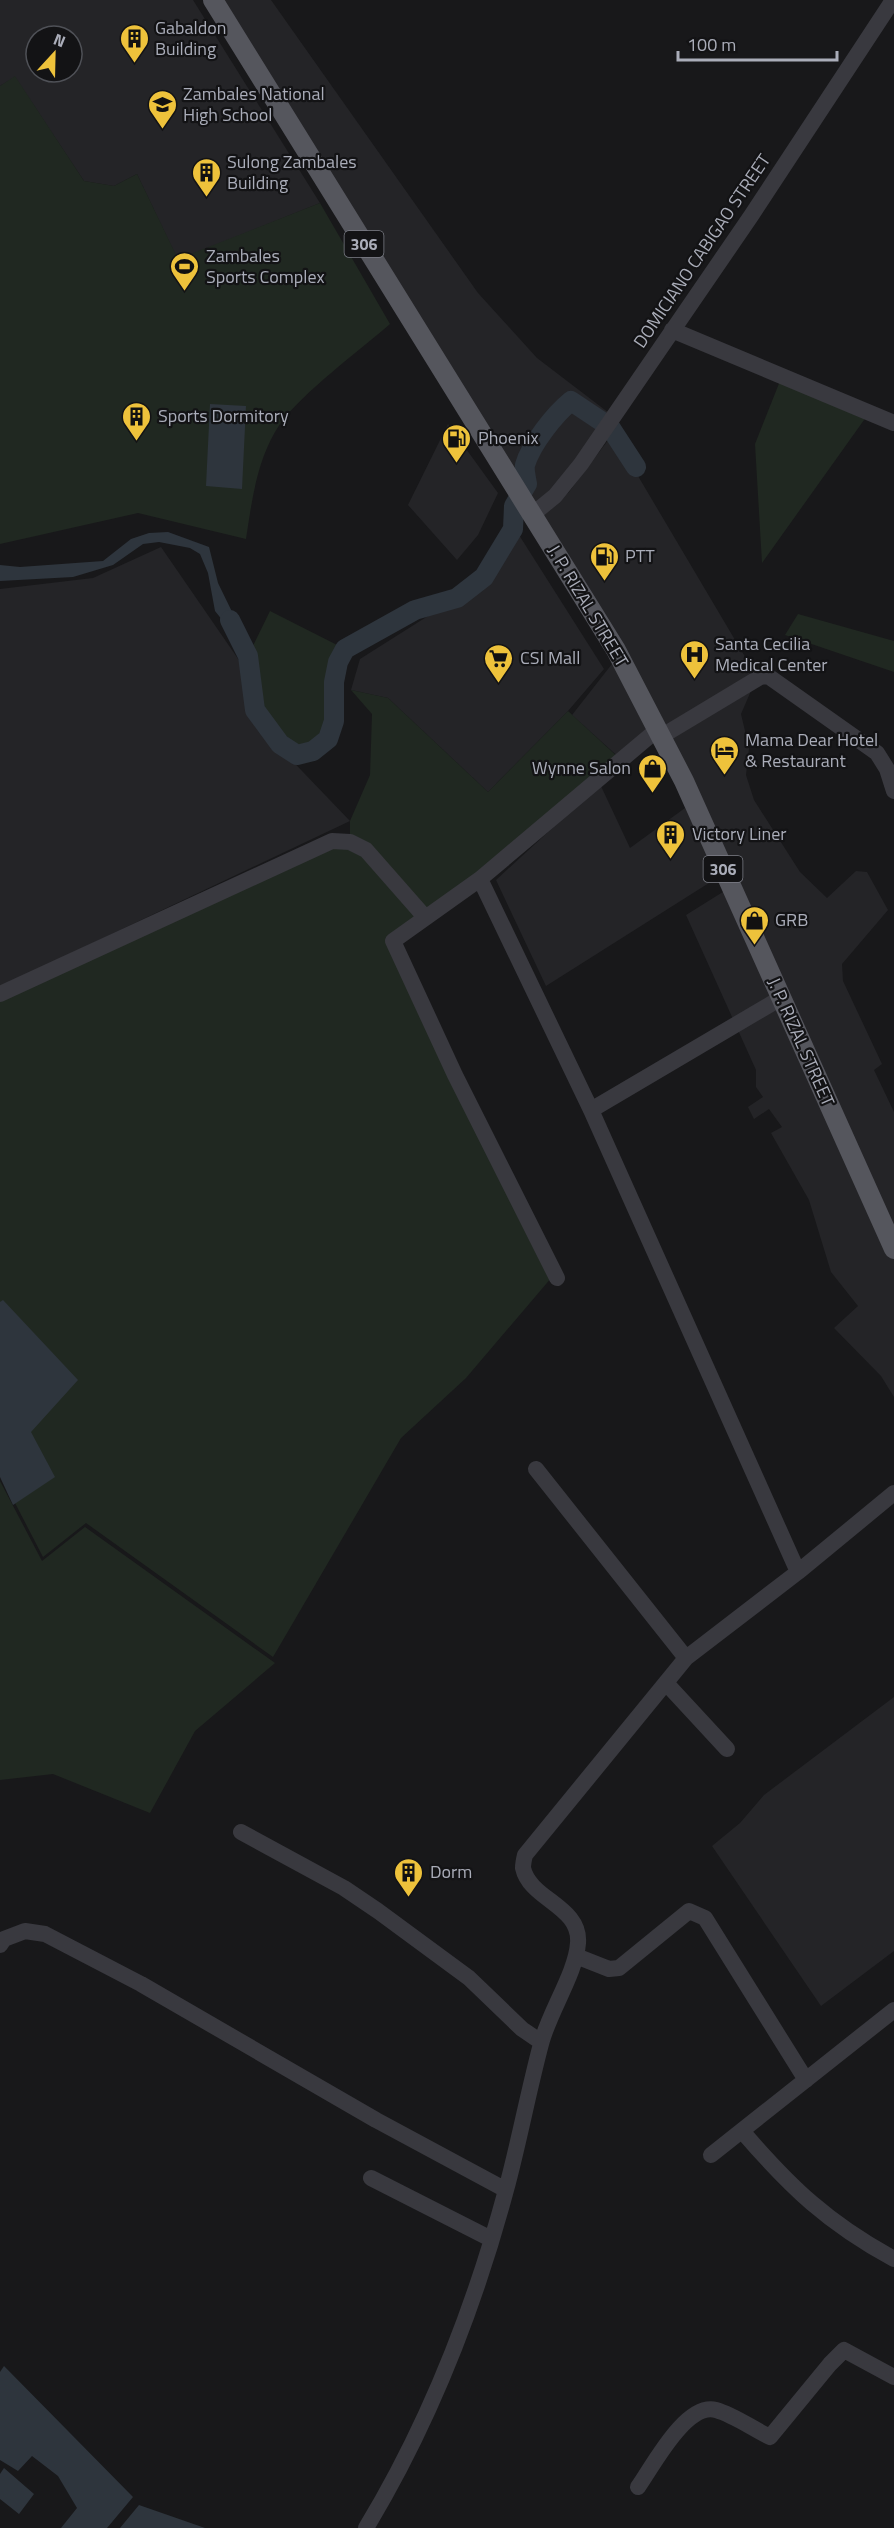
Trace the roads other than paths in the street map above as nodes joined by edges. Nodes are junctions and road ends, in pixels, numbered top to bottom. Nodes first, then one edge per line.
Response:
1 (213, 0) edge
2 (893, 0) edge
3 (672, 330) junction
4 (894, 423) edge
5 (525, 501) junction
6 (660, 733) junction
7 (894, 790) edge
8 (480, 879) junction
9 (424, 916) junction
10 (0, 994) edge
11 (782, 998) junction
12 (591, 1110) junction
13 (894, 1249) edge
14 (557, 1278) dead end
15 (536, 1469) dead end
16 (894, 1493) edge
17 (798, 1572) junction
18 (686, 1658) junction
19 (666, 1683) junction
20 (727, 1749) dead end
21 (241, 1832) dead end
22 (0, 1945) edge
23 (576, 1956) junction
24 (894, 2010) edge
25 (541, 2043) junction
26 (806, 2080) junction
27 (742, 2131) junction
28 (711, 2156) dead end
29 (371, 2178) dead end
30 (506, 2190) junction
31 (491, 2240) junction
32 (894, 2259) edge
33 (894, 2377) edge
34 (638, 2487) dead end
35 (366, 2528) edge

1 - 5 main road, J. P. RIZAL STREET / 306
2 - 3 street, DOMICIANO CABIGAO STREET
3 - 4 street
3 - 5 street, DOMICIANO CABIGAO STREET
5 - 6 main road, J. P. RIZAL STREET / 306
6 - 7 street
6 - 8 street
6 - 11 main road, J. P. RIZAL STREET / 306
8 - 9 street
8 - 12 street
9 - 10 street
9 - 14 street
11 - 12 street
11 - 13 main road, J. P. RIZAL STREET / 306
12 - 17 street
15 - 18 street
16 - 17 street
17 - 18 street
18 - 19 street
19 - 20 street
19 - 23 street
21 - 25 street
22 - 30 street
23 - 25 street
23 - 26 street
24 - 26 street
25 - 30 street
26 - 27 street
27 - 28 street
27 - 32 street
29 - 31 street
30 - 31 street
31 - 35 street
33 - 34 street

